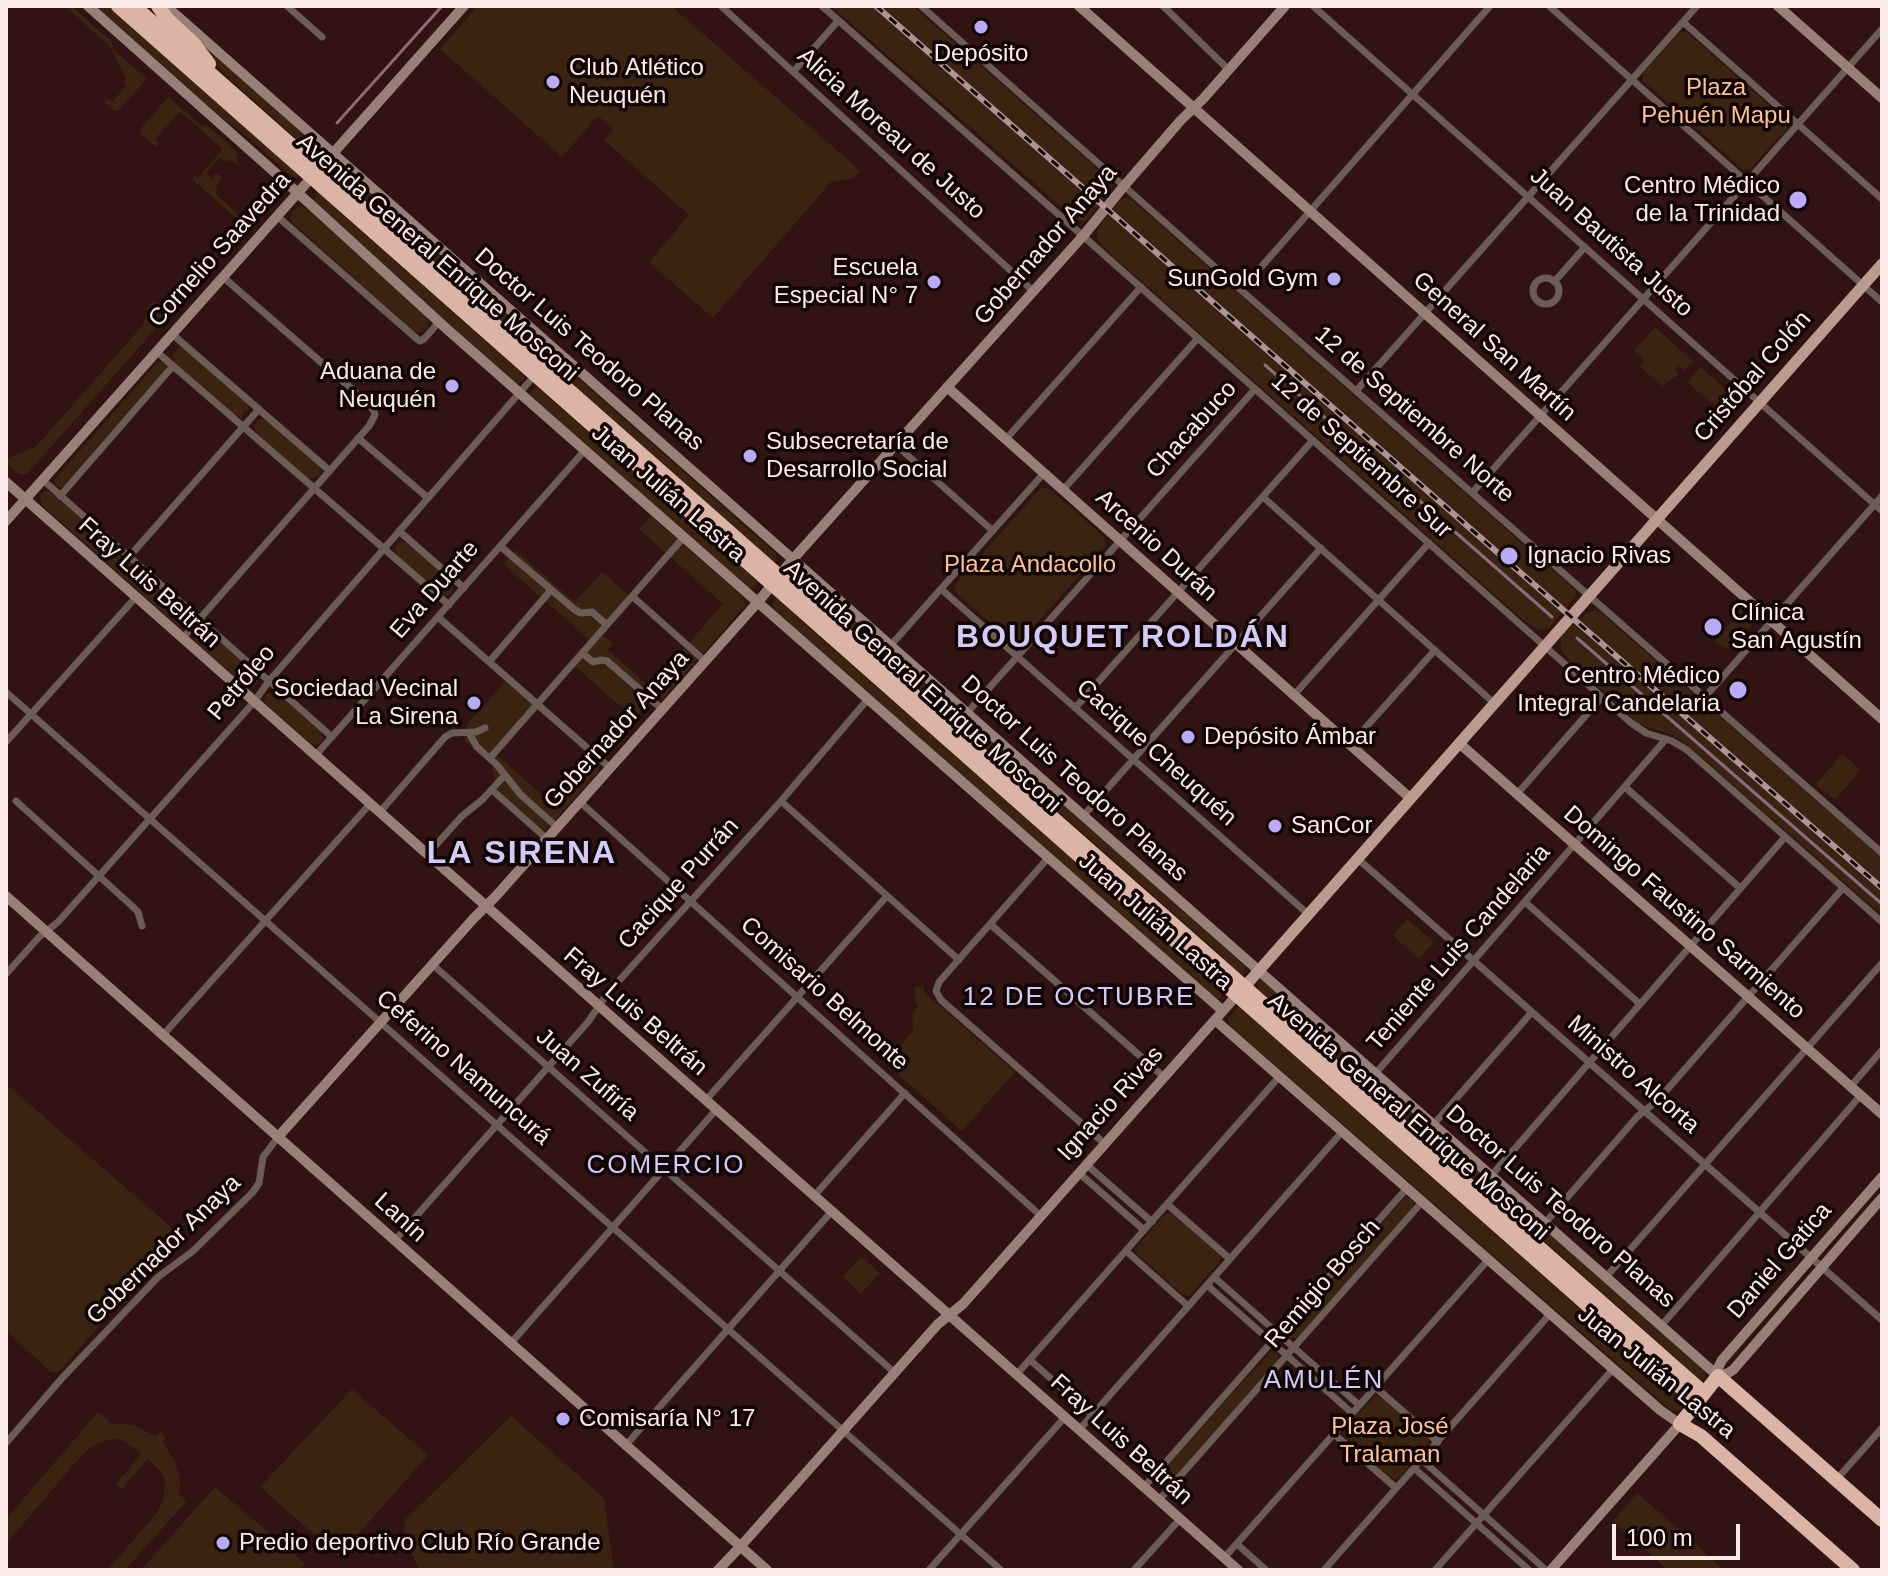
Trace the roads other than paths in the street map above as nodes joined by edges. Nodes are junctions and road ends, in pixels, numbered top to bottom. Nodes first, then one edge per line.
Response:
1 (88, 6) edge
2 (118, 6) edge
3 (134, 6) edge
4 (158, 6) edge
5 (166, 6) edge
6 (287, 6) edge
7 (464, 6) edge
8 (721, 6) edge
9 (822, 6) edge
10 (921, 6) edge
11 (1163, 6) edge
12 (1285, 6) edge
13 (1313, 6) edge
14 (1490, 6) edge
15 (1549, 6) edge
16 (1697, 6) edge
17 (1778, 6) edge
18 (1083, 8) edge
19 (838, 21) junction
20 (1683, 22) junction
21 (1882, 29) edge
22 (322, 37) dead end
23 (1848, 67) junction
24 (1229, 70) junction
25 (793, 72) junction
26 (1632, 80) junction
27 (229, 90) junction
28 (1413, 94) junction
29 (1882, 98) edge
30 (1194, 108) junction
31 (1798, 124) junction
32 (333, 153) junction
33 (315, 173) junction
34 (1747, 182) junction
35 (1124, 186) junction
36 (298, 193) junction
37 (1528, 196) junction
38 (1882, 199) edge
39 (1310, 211) junction
40 (277, 216) junction
41 (1083, 236) junction
42 (1585, 247) junction
43 (1882, 264) edge
44 (223, 277) junction
45 (1554, 282) dead end
46 (1863, 285) junction
47 (1141, 287) junction
48 (1241, 290) junction
49 (1033, 291) junction
50 (1643, 299) junction
51 (1882, 302) edge
52 (1425, 312) junction
53 (439, 322) junction
54 (172, 334) junction
55 (1198, 338) junction
56 (157, 352) junction
57 (570, 363) junction
58 (173, 366) junction
59 (539, 371) junction
60 (947, 387) junction
61 (1255, 389) junction
62 (1356, 391) junction
63 (520, 393) junction
64 (1760, 403) junction
65 (259, 409) junction
66 (504, 411) junction
67 (541, 412) junction
68 (1541, 415) junction
69 (244, 427) junction
70 (358, 438) junction
71 (1006, 439) junction
72 (1313, 440) junction
73 (896, 445) junction
74 (585, 450) junction
75 (330, 471) junction
76 (1044, 473) junction
77 (43, 480) junction
78 (6, 482) edge
79 (314, 488) junction
80 (1063, 490) junction
81 (1472, 493) junction
82 (60, 496) junction
83 (1882, 496) edge
84 (1263, 497) junction
85 (428, 498) junction
86 (25, 500) junction
87 (1875, 504) junction
88 (1882, 511) edge
89 (1658, 519) junction
90 (6, 521) edge
91 (399, 531) junction
92 (993, 531) junction
93 (684, 537) junction
94 (1120, 541) junction
95 (1429, 543) junction
96 (500, 546) junction
97 (1321, 548) junction
98 (384, 549) junction
99 (129, 557) junction
100 (793, 559) junction
101 (776, 580) junction
102 (464, 588) junction
103 (941, 589) junction
104 (551, 590) junction
105 (1178, 592) junction
106 (632, 596) junction
107 (1589, 596) junction
108 (136, 597) junction
109 (1378, 600) junction
110 (758, 602) junction
111 (449, 605) junction
112 (438, 617) junction
113 (199, 619) junction
114 (1771, 622) junction
115 (607, 625) junction
116 (182, 639) junction
117 (1236, 643) junction
118 (891, 645) junction
119 (1544, 646) junction
120 (1435, 650) junction
121 (582, 653) junction
122 (1018, 657) junction
123 (705, 661) junction
124 (489, 662) junction
125 (269, 681) junction
126 (6, 692) edge
127 (1294, 695) junction
128 (1602, 697) junction
129 (1705, 697) junction
130 (868, 699) junction
131 (254, 702) junction
132 (1494, 703) junction
133 (537, 704) junction
134 (1075, 708) junction
135 (662, 709) junction
136 (967, 713) junction
137 (31, 714) junction
138 (1882, 719) edge
139 (485, 728) dead end
140 (469, 733) junction
141 (332, 737) junction
142 (1666, 739) junction
143 (6, 742) edge
144 (1459, 743) junction
145 (1350, 745) junction
146 (315, 756) junction
147 (490, 758) junction
148 (1133, 759) junction
149 (610, 768) junction
150 (505, 775) junction
151 (1625, 787) junction
152 (492, 790) junction
153 (1517, 794) junction
154 (1410, 798) junction
155 (16, 801) dead end
156 (781, 801) junction
157 (580, 802) junction
158 (370, 804) junction
159 (379, 813) junction
160 (1083, 816) junction
161 (150, 819) junction
162 (557, 827) junction
163 (1785, 837) junction
164 (547, 839) junction
165 (1575, 845) junction
166 (1882, 853) edge
167 (427, 855) junction
168 (1048, 858) junction
169 (1358, 859) junction
170 (99, 876) junction
171 (1740, 888) junction
172 (1843, 888) junction
173 (6, 896) edge
174 (887, 896) junction
175 (690, 901) junction
176 (1525, 902) junction
177 (485, 907) junction
178 (1308, 914) junction
179 (265, 921) junction
180 (1882, 922) edge
181 (990, 924) junction
182 (142, 926) dead end
183 (46, 931) junction
184 (1690, 946) junction
185 (959, 960) junction
186 (1473, 961) junction
187 (1882, 963) edge
188 (433, 965) junction
189 (1258, 971) junction
190 (6, 974) edge
191 (1241, 991) junction
192 (1748, 996) junction
193 (797, 997) junction
194 (1640, 1004) junction
195 (599, 1006) junction
196 (1532, 1012) junction
197 (1219, 1016) junction
198 (381, 1023) junction
199 (163, 1035) junction
200 (1807, 1048) junction
201 (1882, 1050) edge
202 (1589, 1062) junction
203 (548, 1067) junction
204 (1375, 1074) junction
205 (1164, 1077) junction
206 (1279, 1077) junction
207 (1851, 1086) junction
208 (905, 1093) junction
209 (1861, 1095) junction
210 (705, 1101) junction
211 (716, 1110) junction
212 (1644, 1111) junction
213 (1882, 1114) edge
214 (497, 1125) junction
215 (1433, 1125) junction
216 (1342, 1132) junction
217 (278, 1137) junction
218 (1105, 1144) junction
219 (1705, 1165) junction
220 (664, 1169) junction
221 (1083, 1169) junction
222 (1491, 1176) junction
223 (1882, 1177) edge
224 (1407, 1188) junction
225 (814, 1196) junction
226 (1882, 1198) edge
227 (1422, 1202) junction
228 (1167, 1204) junction
229 (832, 1211) junction
230 (1759, 1212) junction
231 (1041, 1216) junction
232 (1152, 1222) junction
233 (1545, 1223) junction
234 (613, 1227) junction
235 (1144, 1230) junction
236 (395, 1240) junction
237 (1126, 1251) junction
238 (1811, 1258) junction
239 (1230, 1259) junction
240 (1488, 1260) junction
241 (1822, 1267) junction
242 (779, 1271) junction
243 (1214, 1277) junction
244 (1606, 1277) junction
245 (1207, 1285) junction
246 (1188, 1306) junction
247 (1550, 1314) junction
248 (950, 1315) junction
249 (1882, 1320) edge
250 (1661, 1326) junction
251 (728, 1329) junction
252 (1279, 1334) junction
253 (1271, 1342) junction
254 (511, 1343) junction
255 (1294, 1347) junction
256 (1286, 1356) junction
257 (1030, 1360) junction
258 (1613, 1369) junction
259 (895, 1373) junction
260 (1017, 1374) junction
261 (1718, 1376) junction
262 (1375, 1387) junction
263 (1701, 1397) junction
264 (1359, 1405) junction
265 (1352, 1413) junction
266 (1092, 1415) junction
267 (1065, 1417) junction
268 (1680, 1424) junction
269 (1882, 1428) edge
270 (1079, 1430) junction
271 (844, 1431) junction
272 (1334, 1434) junction
273 (1438, 1442) junction
274 (6, 1443) edge
275 (626, 1445) junction
276 (1422, 1460) junction
277 (1414, 1468) junction
278 (1836, 1480) junction
279 (1144, 1487) junction
280 (1396, 1488) junction
281 (1159, 1500) junction
282 (1484, 1515) junction
283 (1180, 1519) junction
284 (1882, 1520) edge
285 (1477, 1523) junction
286 (960, 1534) junction
287 (1237, 1544) junction
288 (740, 1547) junction
289 (1224, 1558) junction
290 (718, 1570) edge
291 (767, 1570) edge
292 (929, 1570) edge
293 (1001, 1570) edge
294 (1134, 1570) edge
295 (1238, 1570) edge
296 (1266, 1570) edge
297 (1324, 1570) edge
298 (1435, 1570) edge
299 (1529, 1570) edge
300 (1549, 1570) edge
301 (1853, 1570) edge

1 - 36 street, Juan Julián Lastra
2 - 33 highway, Avenida General Enrique Mosconi
3 - 27 highway, Avenida General Enrique Mosconi
4 - 27 highway
5 - 32 street, Doctor Luis Teodoro Planas
6 - 22 street
7 - 32 street, Cornelio Saavedra
8 - 25 street, Alicia Moreau de Justo
9 - 19 street, 12 de Septiembre Sur
10 - 35 street, 12 de Septiembre Norte
11 - 24 street
12 - 24 street, Gobernador Anaya
13 - 28 street, Juan Bautista Justo
14 - 28 street
15 - 26 street
16 - 20 street
17 - 23 street
18 - 30 street, General San Martín
19 - 25 street
19 - 41 street, 12 de Septiembre Sur
20 - 26 street
20 - 31 street
21 - 23 street
23 - 29 street
23 - 31 street
24 - 30 street, Gobernador Anaya
25 - 49 street, Alicia Moreau de Justo
26 - 34 street
26 - 37 street
27 - 33 highway, Avenida General Enrique Mosconi
28 - 37 street, Juan Bautista Justo
28 - 39 street
30 - 35 street, Gobernador Anaya
30 - 39 street, General San Martín
31 - 34 street
31 - 38 street
32 - 33 street, Cornelio Saavedra
32 - 57 street, Doctor Luis Teodoro Planas
33 - 36 street, Cornelio Saavedra
33 - 59 highway, Avenida General Enrique Mosconi
34 - 46 street
34 - 50 street
35 - 41 street, Gobernador Anaya
35 - 48 street, 12 de Septiembre Norte
36 - 40 street, Cornelio Saavedra
36 - 53 street, Juan Julián Lastra
37 - 42 street, Juan Bautista Justo
37 - 52 street
39 - 48 street
39 - 52 street, General San Martín
40 - 44 street, Cornelio Saavedra
40 - 53 street
41 - 47 street, 12 de Septiembre Sur
41 - 49 street, Gobernador Anaya
42 - 45 street
42 - 50 street, Juan Bautista Justo
43 - 46 main road, Cristóbal Colón
44 - 54 street, Cornelio Saavedra
44 - 70 street
46 - 51 street
46 - 64 main road, Cristóbal Colón
47 - 55 street, 12 de Septiembre Sur
47 - 71 street
48 - 62 street, 12 de Septiembre Norte
49 - 60 street, Gobernador Anaya
50 - 64 street, Juan Bautista Justo
50 - 68 street
52 - 62 street
52 - 68 street, General San Martín
53 - 63 street, Juan Julián Lastra
54 - 56 street, Cornelio Saavedra
54 - 65 street
55 - 61 street, 12 de Septiembre Sur
55 - 80 street
56 - 58 street
56 - 77 street, Cornelio Saavedra
57 - 59 street
57 - 100 street, Doctor Luis Teodoro Planas
58 - 69 street
58 - 82 street, Cornelio Saavedra
59 - 63 street, Petróleo
59 - 101 highway, Avenida General Enrique Mosconi
60 - 71 street, Arcenio Durán
60 - 73 street, Gobernador Anaya
61 - 72 street, 12 de Septiembre Sur
61 - 94 street, Chacabuco
62 - 81 street, 12 de Septiembre Norte
63 - 66 street, Petróleo
63 - 67 street, Juan Julián Lastra
64 - 87 street, Juan Bautista Justo
64 - 89 main road, Cristóbal Colón
65 - 69 street
65 - 75 street
66 - 67 street
66 - 85 street, Petróleo
67 - 74 street, Juan Julián Lastra
68 - 81 street
68 - 89 street, General San Martín
69 - 79 street
69 - 99 street
70 - 75 street
70 - 85 street
71 - 76 street, Arcenio Durán
72 - 84 street
72 - 95 street, 12 de Septiembre Sur
73 - 92 street
73 - 100 street, Gobernador Anaya
74 - 93 street, Juan Julián Lastra
74 - 96 street, Eva Duarte
75 - 79 street
76 - 80 street, Arcenio Durán
76 - 92 street
77 - 82 street, Fray Luis Beltrán
77 - 86 street, Cornelio Saavedra
78 - 86 street, Fray Luis Beltrán
79 - 98 street
79 - 113 street
80 - 94 street, Arcenio Durán
81 - 107 street, 12 de Septiembre Norte
82 - 99 street, Fray Luis Beltrán
83 - 87 street
84 - 97 street
84 - 105 street
85 - 91 street, Petróleo
86 - 90 street, Cornelio Saavedra
86 - 108 street, Fray Luis Beltrán
87 - 88 street, Juan Bautista Justo
87 - 114 street
89 - 107 main road, Ignacio Rivas
89 - 114 street, General San Martín
91 - 98 street, Petróleo
91 - 102 street
92 - 103 street
93 - 106 street
93 - 110 street, Juan Julián Lastra
94 - 105 street, Arcenio Durán
94 - 122 street, Chacabuco
95 - 109 street
95 - 119 street, 12 de Septiembre Sur
96 - 102 street, Eva Duarte
96 - 104 street
97 - 109 street
97 - 117 street
98 - 111 street
98 - 125 street, Petróleo
99 - 113 street, Fray Luis Beltrán
100 - 101 street, Gobernador Anaya
100 - 118 street, Doctor Luis Teodoro Planas
101 - 110 street, Gobernador Anaya
101 - 191 highway, Avenida General Enrique Mosconi
102 - 111 street, Eva Duarte
103 - 118 street
103 - 122 street, Cacique Cheuquén
104 - 115 street
104 - 124 street
105 - 117 street, Arcenio Durán
105 - 134 street
106 - 115 street
106 - 123 street
107 - 119 main road, Ignacio Rivas
107 - 129 street, 12 de Septiembre Norte
108 - 116 street, Fray Luis Beltrán
108 - 137 street
109 - 120 street
109 - 127 street
110 - 123 street, Gobernador Anaya
110 - 130 street, Juan Julián Lastra
111 - 112 street, Eva Duarte
112 - 124 street
112 - 141 street, Eva Duarte
113 - 116 street
113 - 125 street, Fray Luis Beltrán
114 - 129 street
114 - 138 street, General San Martín
115 - 121 street
116 - 131 street, Fray Luis Beltrán
117 - 127 street, Arcenio Durán
117 - 148 street
118 - 136 street, Doctor Luis Teodoro Planas
119 - 128 street, 12 de Septiembre Sur
119 - 132 main road, Ignacio Rivas
120 - 132 street
120 - 145 street
121 - 133 street
121 - 135 street
122 - 134 street, Cacique Cheuquén
122 - 136 street, Chacabuco
123 - 135 street, Gobernador Anaya
124 - 133 street
125 - 131 street, Petróleo
125 - 141 street, Fray Luis Beltrán
126 - 137 street, Ceferino Namuncurá
127 - 145 street, Arcenio Durán
128 - 142 street, 12 de Septiembre Sur
128 - 153 street
129 - 166 street, 12 de Septiembre Norte
130 - 156 street, Cacique Purrán
130 - 168 street, Juan Julián Lastra
131 - 146 street, Fray Luis Beltrán
131 - 161 street, Petróleo
132 - 144 main road, Ignacio Rivas
133 - 147 street
133 - 149 street
134 - 148 street, Cacique Cheuquén
135 - 149 street, Gobernador Anaya
136 - 160 street, Doctor Luis Teodoro Planas
137 - 143 street
137 - 161 street, Ceferino Namuncurá
139 - 140 street
140 - 147 street
140 - 159 street
141 - 146 street, Eva Duarte
142 - 151 street, Teniente Luis Candelaria
142 - 163 street, 12 de Septiembre Sur
144 - 153 street, Domingo Faustino Sarmiento
144 - 154 main road, Ignacio Rivas
145 - 154 street, Arcenio Durán
146 - 158 street, Fray Luis Beltrán
147 - 150 street
148 - 160 street
148 - 178 street, Cacique Cheuquén
149 - 157 street, Gobernador Anaya
150 - 152 street
150 - 162 street
151 - 165 street, Teniente Luis Candelaria
151 - 171 street
152 - 164 street
152 - 167 street
153 - 165 street, Domingo Faustino Sarmiento
154 - 169 main road, Ignacio Rivas
155 - 170 street
156 - 174 street
156 - 175 street, Cacique Purrán
157 - 162 street, Gobernador Anaya
157 - 175 street, Comisario Belmonte
158 - 159 street, Fray Luis Beltrán
158 - 179 street
159 - 167 street, Fray Luis Beltrán
160 - 189 street, Doctor Luis Teodoro Planas
161 - 170 street, Petróleo
161 - 179 street, Ceferino Namuncurá
162 - 164 street, Gobernador Anaya
163 - 171 street
163 - 172 street, 12 de Septiembre Sur
164 - 177 street, Gobernador Anaya
165 - 176 street, Teniente Luis Candelaria
165 - 184 street, Domingo Faustino Sarmiento
167 - 177 street, Fray Luis Beltrán
168 - 181 street
168 - 197 street, Juan Julián Lastra
169 - 178 main road, Ignacio Rivas
169 - 186 street, Ministro Alcorta
170 - 182 street
170 - 183 street, Petróleo
171 - 184 street
172 - 180 street, 12 de Septiembre Sur
172 - 192 street
173 - 183 street, Lanín
174 - 185 street
174 - 193 street
175 - 193 street, Comisario Belmonte
175 - 195 street, Cacique Purrán
176 - 186 street, Teniente Luis Candelaria
176 - 194 street
177 - 188 street, Gobernador Anaya
177 - 195 street, Fray Luis Beltrán
178 - 189 main road, Ignacio Rivas
179 - 198 street, Ceferino Namuncurá
179 - 199 street
181 - 185 street
181 - 205 street
183 - 190 street, Petróleo
183 - 199 street, Lanín
184 - 192 street, Domingo Faustino Sarmiento
184 - 194 street
185 - 218 street
186 - 196 street, Ministro Alcorta
186 - 204 street, Teniente Luis Candelaria
187 - 200 street
188 - 198 street, Gobernador Anaya
188 - 203 street, Juan Zufiría
189 - 191 main road, Ignacio Rivas
189 - 204 street, Doctor Luis Teodoro Planas
191 - 197 street, Ignacio Rivas
191 - 263 highway, Avenida General Enrique Mosconi
192 - 200 street, Domingo Faustino Sarmiento
192 - 212 street
193 - 208 street, Comisario Belmonte
193 - 210 street
194 - 202 street
195 - 203 street, Cacique Purrán
195 - 210 street, Fray Luis Beltrán
196 - 202 street, Ministro Alcorta
196 - 215 street
197 - 205 street, Ignacio Rivas
197 - 206 street, Juan Julián Lastra
198 - 214 street, Ceferino Namuncurá
198 - 217 street, Gobernador Anaya
199 - 217 street, Lanín
200 - 207 street, Domingo Faustino Sarmiento
200 - 219 street
201 - 207 street
202 - 212 street, Ministro Alcorta
202 - 222 street
203 - 214 street, Cacique Purrán
203 - 220 street, Juan Zufiría
204 - 215 street, Doctor Luis Teodoro Planas
205 - 218 street, Ignacio Rivas
206 - 216 street, Juan Julián Lastra
206 - 228 street
207 - 209 street, Domingo Faustino Sarmiento
208 - 225 street
208 - 231 street, Comisario Belmonte
209 - 213 street, Domingo Faustino Sarmiento
209 - 230 street
210 - 211 street, Fray Luis Beltrán
211 - 220 street
211 - 225 street, Fray Luis Beltrán
212 - 219 street, Ministro Alcorta
212 - 233 street
214 - 234 street, Ceferino Namuncurá
214 - 236 street, Cacique Purrán
215 - 222 street, Doctor Luis Teodoro Planas
216 - 224 street, Juan Julián Lastra
216 - 239 street
217 - 236 street, Lanín
217 - 274 street, Gobernador Anaya
218 - 221 street, Ignacio Rivas
219 - 230 street, Ministro Alcorta
219 - 244 street
220 - 234 street
220 - 242 street, Juan Zufiría
221 - 231 street, Ignacio Rivas
221 - 232 street
221 - 235 street
222 - 233 street, Doctor Luis Teodoro Planas
223 - 238 street, Daniel Gatica
224 - 227 street, Juan Julián Lastra
224 - 252 street, Remigio Bosch
225 - 229 street, Fray Luis Beltrán
226 - 241 street, Daniel Gatica
227 - 240 street, Juan Julián Lastra
227 - 255 street, Remigio Bosch
228 - 232 street
228 - 239 street
229 - 242 street
229 - 248 street, Fray Luis Beltrán
230 - 238 street, Ministro Alcorta
230 - 250 street
231 - 248 street, Ignacio Rivas
232 - 235 street
233 - 244 street, Doctor Luis Teodoro Planas
234 - 251 street, Ceferino Namuncurá
234 - 254 street
235 - 237 street
236 - 254 street, Lanín
237 - 246 street
237 - 257 street
238 - 241 street, Ministro Alcorta
238 - 261 street, Daniel Gatica
239 - 243 street
240 - 247 street, Juan Julián Lastra
240 - 262 street
241 - 249 street, Ministro Alcorta
241 - 261 street, Daniel Gatica
242 - 251 street
242 - 259 street, Juan Zufiría
243 - 245 street
243 - 252 street
244 - 250 street, Doctor Luis Teodoro Planas
245 - 246 street
245 - 253 street
246 - 266 street
247 - 258 street, Juan Julián Lastra
247 - 273 street
248 - 259 street, Ignacio Rivas
248 - 260 street, Fray Luis Beltrán
250 - 261 street, Doctor Luis Teodoro Planas
251 - 271 street, Ceferino Namuncurá
251 - 275 street
252 - 253 street, Remigio Bosch
252 - 255 street
253 - 256 street
253 - 279 street, Remigio Bosch
254 - 275 street, Lanín
255 - 256 street, Remigio Bosch
255 - 264 street
256 - 265 street
256 - 281 street, Remigio Bosch
257 - 260 street
257 - 266 street, Fray Luis Beltrán
258 - 268 street, Juan Julián Lastra
258 - 282 street
259 - 271 street, Ignacio Rivas
260 - 267 street, Fray Luis Beltrán
261 - 263 highway, Daniel Gatica
261 - 278 highway, Doctor Luis Teodoro Planas
262 - 264 street
262 - 273 street
263 - 268 highway, Daniel Gatica
264 - 265 street
265 - 272 street
266 - 270 street
267 - 270 street, Fray Luis Beltrán
267 - 286 street
268 - 300 street, Daniel Gatica
268 - 301 highway, Juan Julián Lastra
269 - 278 street
270 - 279 street, Fray Luis Beltrán
271 - 286 street, Ceferino Namuncurá
271 - 288 street, Ignacio Rivas
272 - 280 street
272 - 287 street
273 - 276 street
275 - 288 street, Lanín
276 - 277 street
276 - 282 street
277 - 280 street
277 - 285 street
278 - 284 highway, Doctor Luis Teodoro Planas
279 - 281 street, Fray Luis Beltrán
280 - 297 street
281 - 283 street, Fray Luis Beltrán
282 - 285 street
282 - 300 street
283 - 289 street, Fray Luis Beltrán
283 - 294 street
285 - 298 street
285 - 299 street
286 - 292 street
286 - 293 street, Ceferino Namuncurá
287 - 289 street
287 - 296 street
288 - 290 street, Ignacio Rivas
288 - 291 street, Lanín
289 - 295 street, Fray Luis Beltrán

